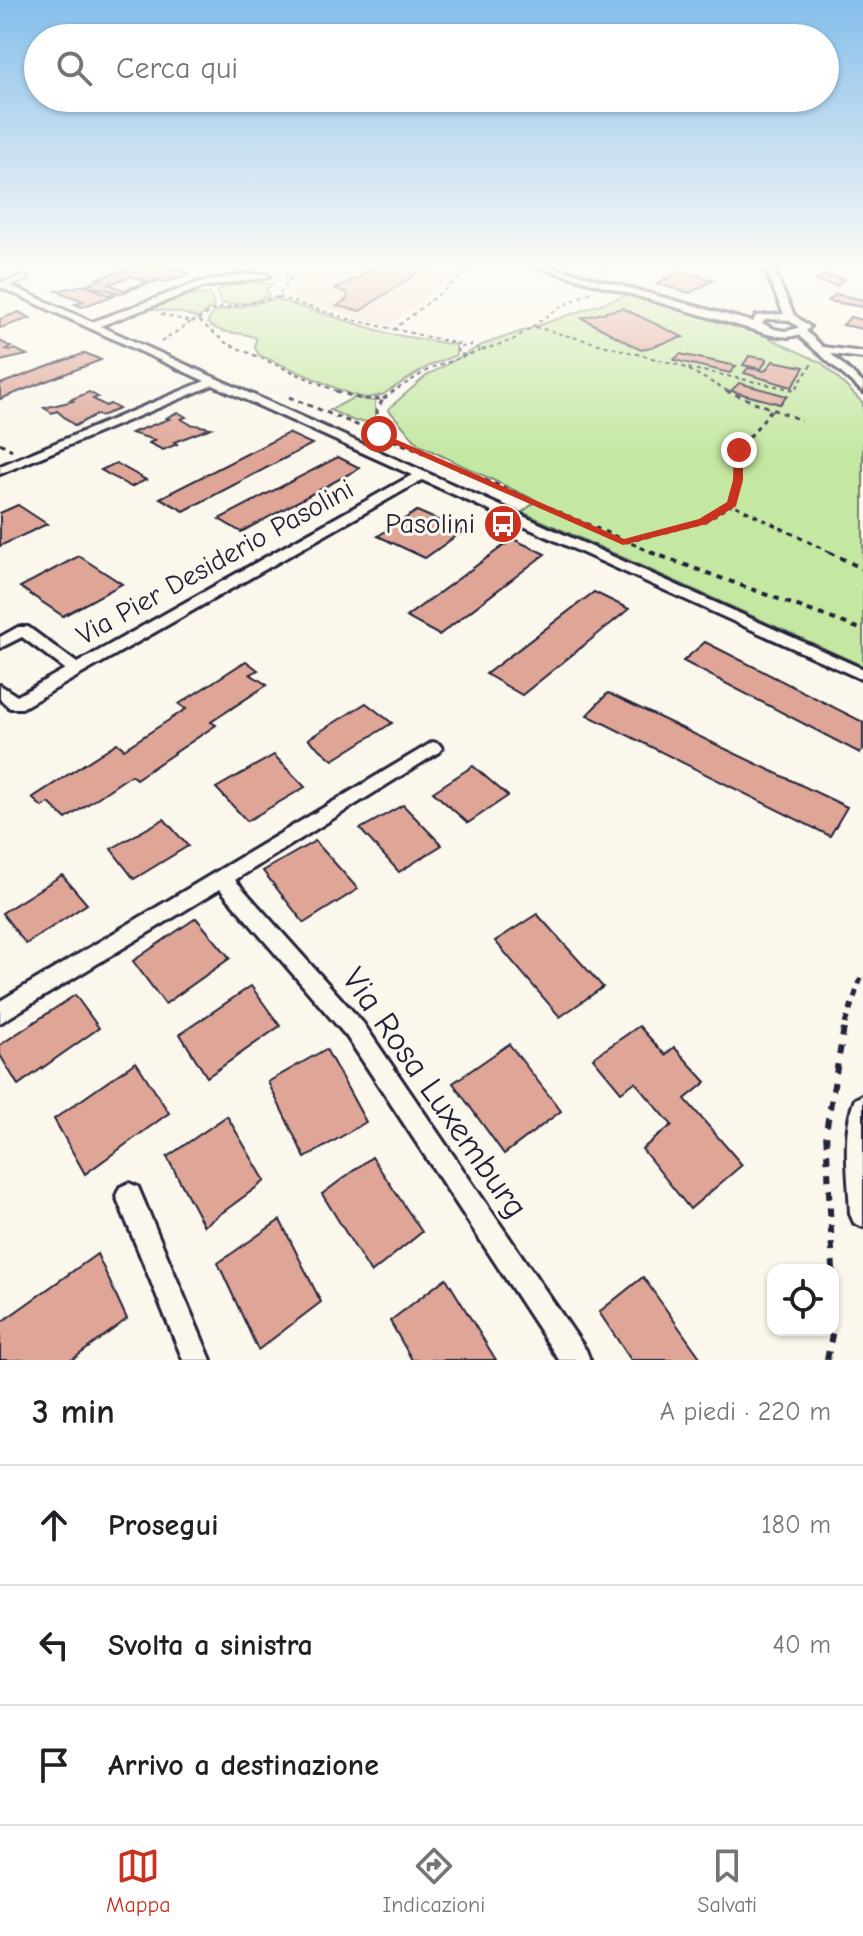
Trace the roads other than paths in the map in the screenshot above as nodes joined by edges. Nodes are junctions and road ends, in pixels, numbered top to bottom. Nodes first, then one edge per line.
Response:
1 (96, 328) edge
2 (776, 328) edge
3 (802, 328) edge
4 (801, 332) junction
5 (781, 333) junction
6 (824, 350) junction
7 (863, 355) edge
8 (837, 362) junction
9 (213, 381) junction
10 (863, 389) edge
11 (0, 470) edge
12 (422, 475) junction
13 (0, 643) edge
14 (76, 670) junction
15 (863, 675) edge
16 (0, 690) edge
17 (433, 748) dead end
18 (222, 878) junction
19 (0, 1013) edge
20 (863, 1107) edge
21 (129, 1196) dead end
22 (863, 1214) edge
23 (197, 1360) edge
24 (576, 1360) edge

1 - 9 street
2 - 5 street
3 - 4 street
4 - 5 street
4 - 6 street
5 - 8 street
6 - 7 street
6 - 8 street
8 - 10 street
9 - 11 street
9 - 12 street
12 - 14 street, Via Pier Desiderio Pasolini
12 - 15 street
13 - 14 street, Via Pier Desiderio Pasolini
14 - 16 street, Via Pier Desiderio Pasolini
17 - 18 street
18 - 19 street
18 - 24 street, Via Rosa Luxemburg
20 - 22 street
21 - 23 street

